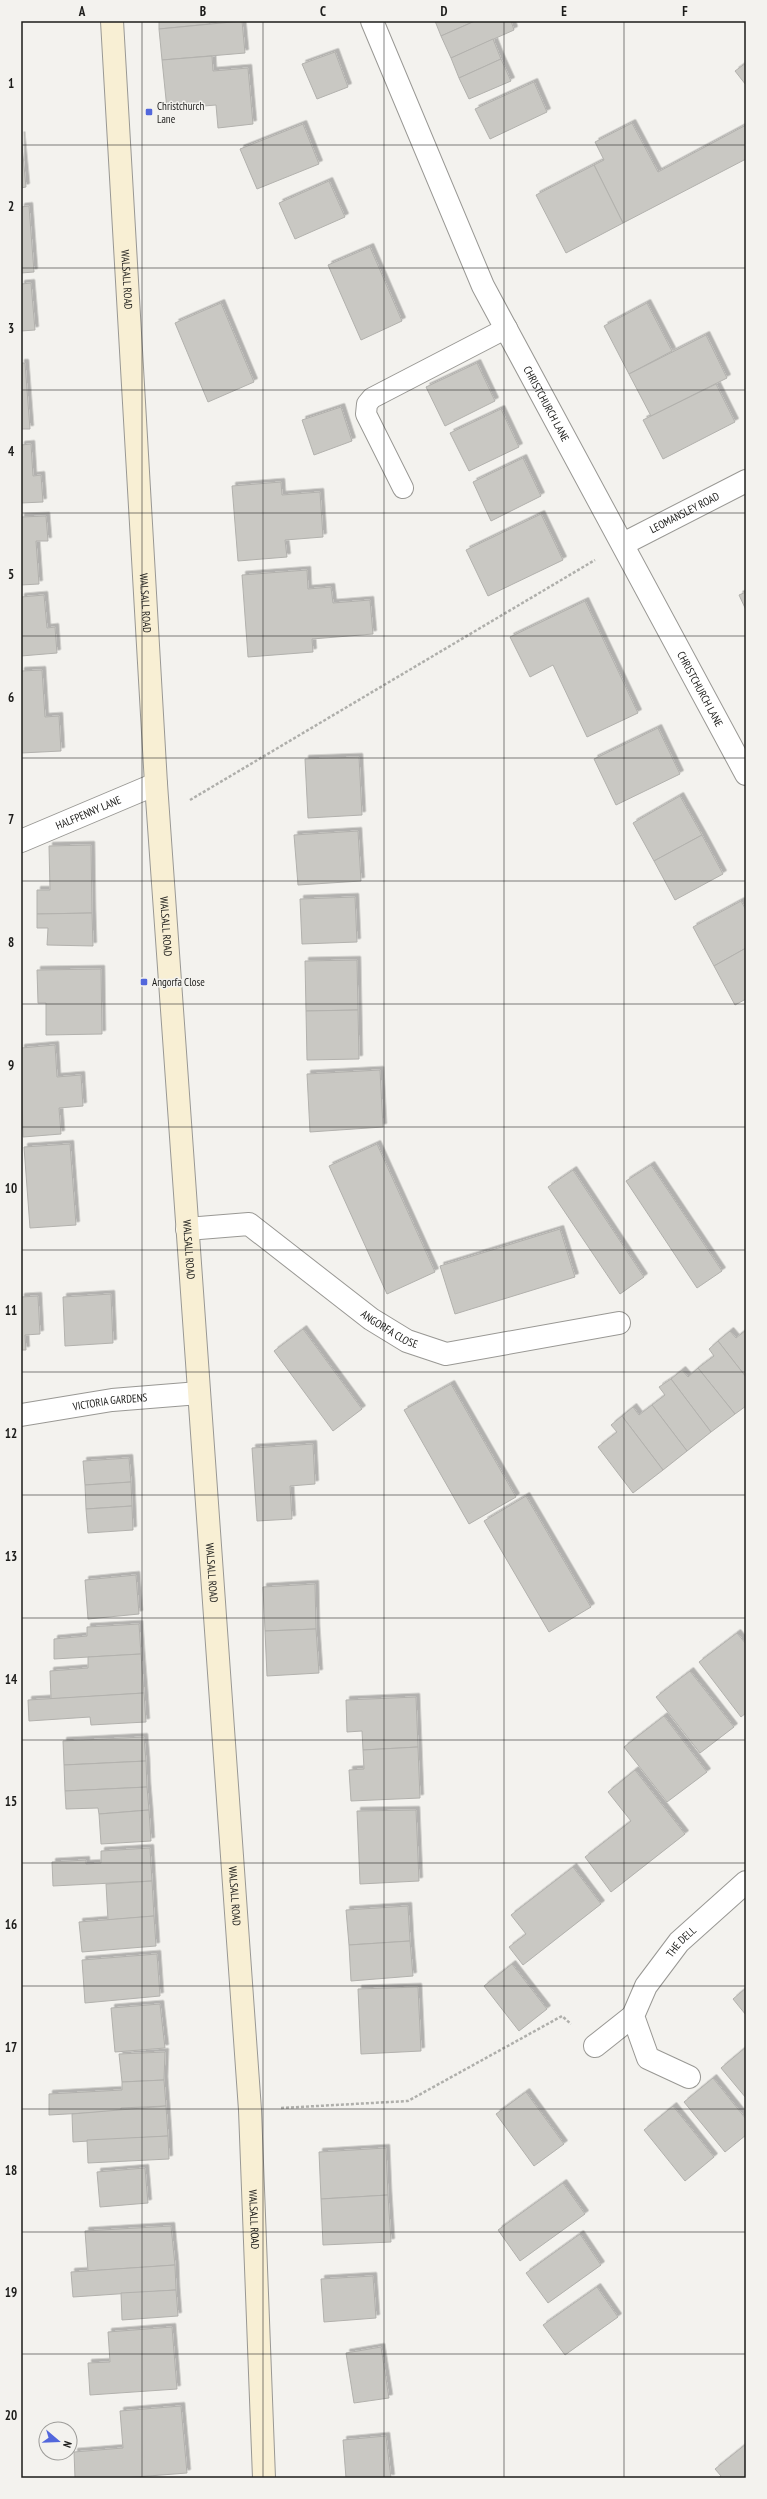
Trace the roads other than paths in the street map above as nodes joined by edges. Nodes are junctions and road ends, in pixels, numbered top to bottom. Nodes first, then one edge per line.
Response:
1 (112, 21) edge
2 (372, 21) edge
3 (507, 328) junction
4 (746, 481) edge
5 (403, 488) dead end
6 (623, 544) junction
7 (746, 774) edge
8 (156, 784) junction
9 (21, 841) edge
10 (188, 1229) junction
11 (618, 1323) dead end
12 (199, 1393) junction
13 (21, 1416) edge
14 (746, 1882) edge
15 (633, 2016) junction
16 (595, 2046) road end
17 (689, 2077) dead end
18 (264, 2478) edge

1 - 8 street, WALSALL ROAD
2 - 3 street, CHRISTCHURCH LANE
3 - 5 lane
3 - 6 street, CHRISTCHURCH LANE
4 - 6 street, LEOMANSLEY ROAD
6 - 7 street, CHRISTCHURCH LANE
8 - 9 street, HALFPENNY LANE
8 - 10 street, WALSALL ROAD
10 - 11 street, ANGORFA CLOSE
10 - 12 street, WALSALL ROAD
12 - 13 street, VICTORIA GARDENS
12 - 18 street, WALSALL ROAD
14 - 15 street, THE DELL
15 - 16 street, THE DELL
15 - 17 street

